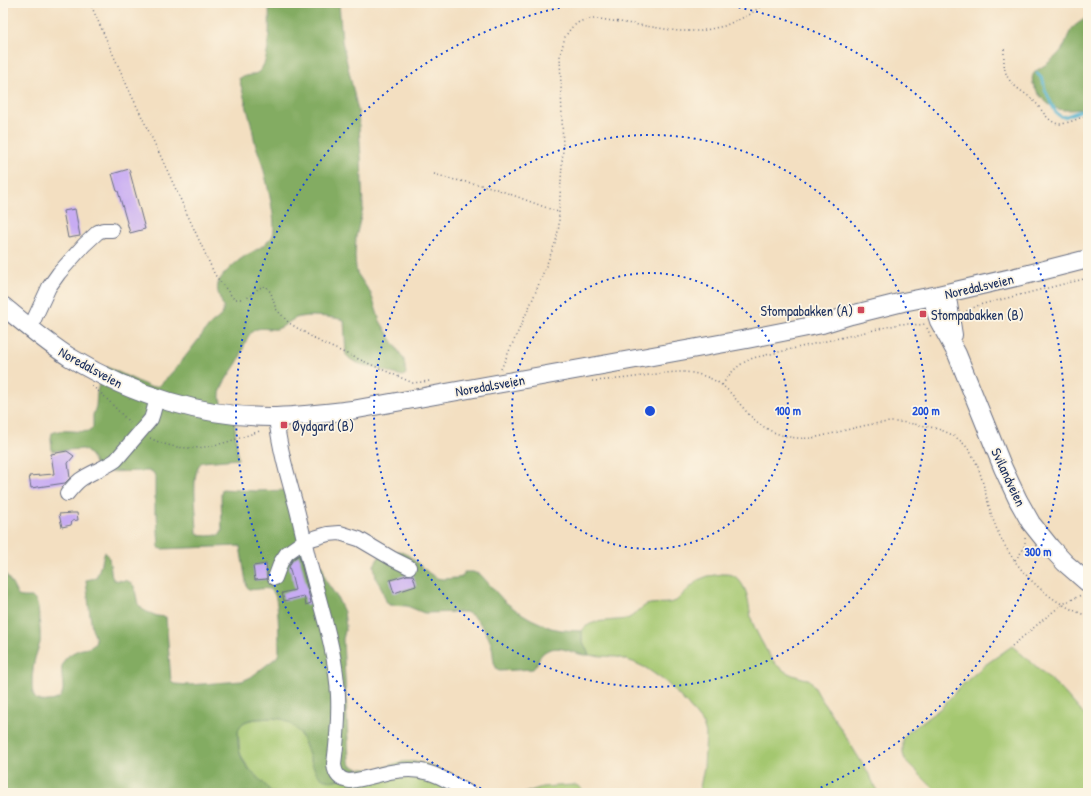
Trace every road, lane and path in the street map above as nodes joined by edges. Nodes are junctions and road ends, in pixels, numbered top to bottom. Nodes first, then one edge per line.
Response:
1 (90, 3) edge
2 (765, 3) edge
3 (1004, 49) dead end
4 (1088, 115) edge
5 (434, 174) dead end
6 (559, 212) junction
7 (112, 230) dead end
8 (1088, 259) edge
9 (1088, 269) edge
10 (1088, 278) edge
11 (3, 306) edge
12 (945, 306) junction
13 (926, 324) dead end
14 (30, 328) junction
15 (435, 381) dead end
16 (499, 383) junction
17 (157, 398) junction
18 (276, 417) junction
19 (67, 494) dead end
20 (304, 541) junction
21 (409, 567) dead end
22 (275, 578) dead end
23 (1086, 588) edge
24 (1063, 604) junction
25 (1088, 616) edge
26 (1012, 646) dead end
27 (469, 793) edge

1 - 15 path
2 - 6 path
3 - 4 path
5 - 6 path
6 - 16 path
7 - 14 lane
8 - 12 main road, Noredalsveien
9 - 12 main road, Noredalsveien
10 - 12 path
11 - 14 main road, Noredalsveien
12 - 16 main road, Noredalsveien
12 - 23 main road, Svilandveien
13 - 24 path
14 - 17 main road, Noredalsveien
16 - 18 main road, Noredalsveien
17 - 18 main road, Noredalsveien
17 - 19 lane
18 - 20 lane
20 - 21 lane
20 - 22 lane
20 - 27 lane
23 - 24 path
24 - 25 path
24 - 26 path

